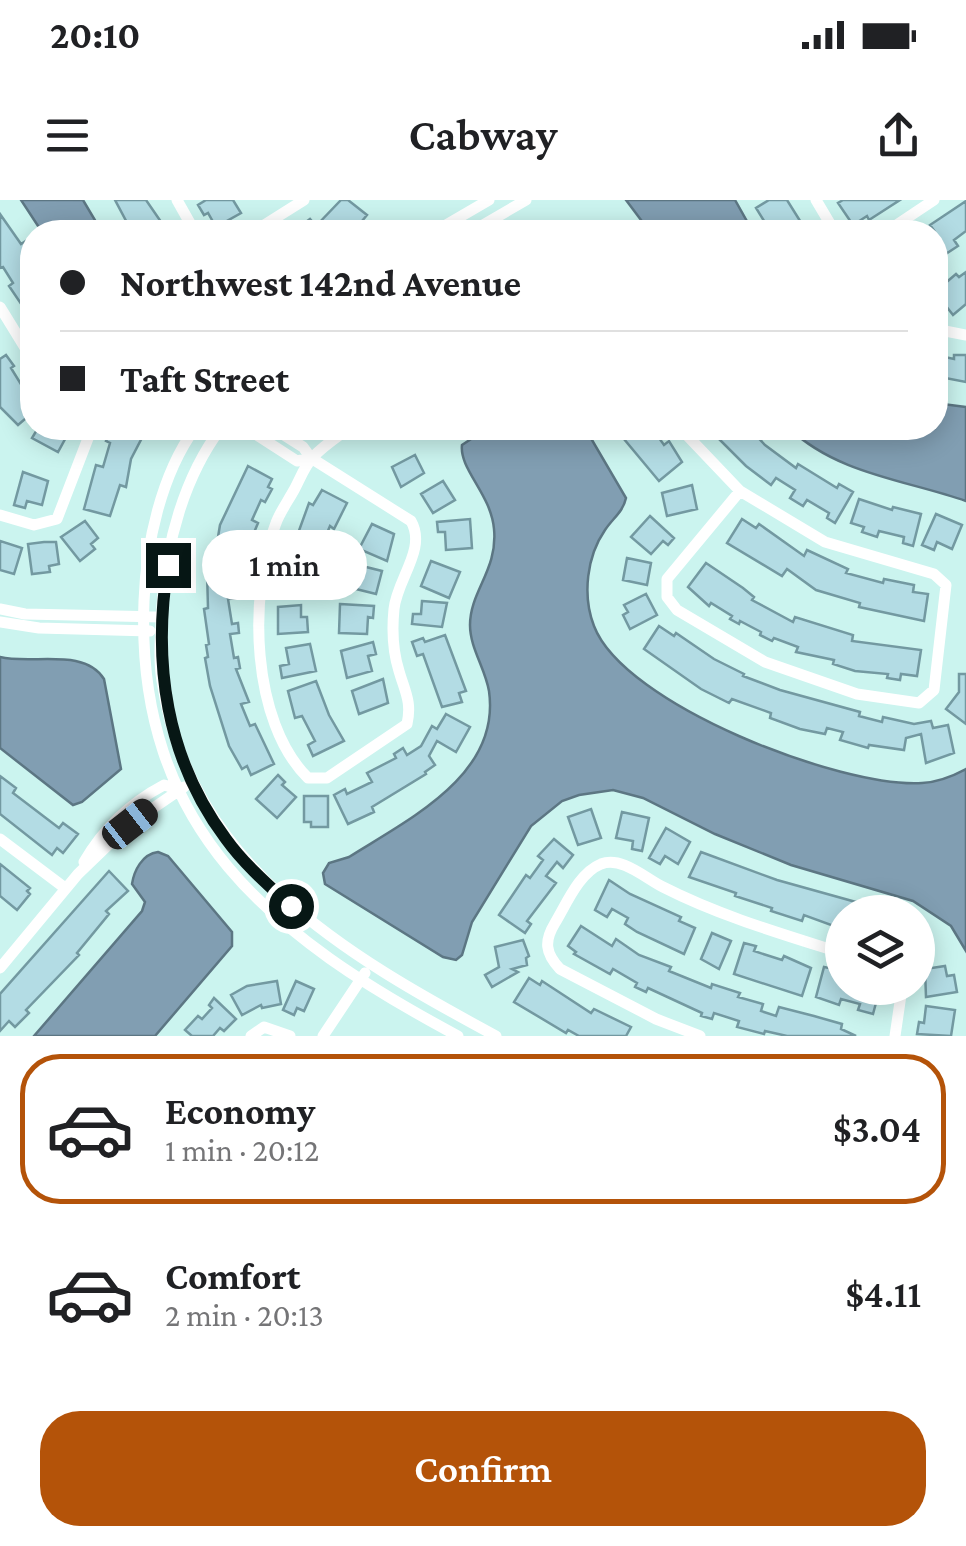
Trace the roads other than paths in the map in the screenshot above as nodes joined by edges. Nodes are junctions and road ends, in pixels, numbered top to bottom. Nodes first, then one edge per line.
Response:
1 (304, 200) edge
2 (489, 200) edge
3 (526, 200) edge
4 (934, 200) edge
5 (272, 220) edge
6 (455, 220) edge
7 (492, 220) edge
8 (904, 220) edge
9 (0, 307) edge
10 (20, 340) edge
11 (87, 440) edge
12 (189, 440) edge
13 (212, 440) edge
14 (265, 440) edge
15 (291, 440) edge
16 (334, 440) edge
17 (691, 440) edge
18 (312, 458) junction
19 (740, 491) junction
20 (0, 514) edge
21 (0, 609) edge
22 (143, 616) junction
23 (0, 622) edge
24 (161, 624) junction
25 (143, 631) junction
26 (194, 783) junction
27 (178, 790) junction
28 (0, 839) edge
29 (64, 888) junction
30 (825, 948) edge
31 (372, 963) junction
32 (0, 968) edge
33 (362, 978) junction
34 (899, 1005) edge
35 (251, 1036) edge
36 (290, 1036) edge
37 (323, 1036) edge
38 (458, 1036) edge
39 (496, 1036) edge
40 (700, 1036) edge
41 (894, 1036) edge

1 - 5 street
2 - 6 street
3 - 7 street
4 - 8 street
9 - 10 street
11 - 20 street
12 - 22 street
13 - 24 street
14 - 18 street
15 - 18 street
16 - 18 street
17 - 19 street
18 - 18 street
19 - 19 street
21 - 22 street
22 - 24 street
22 - 25 street
23 - 25 street
24 - 25 street
24 - 26 street
25 - 27 street
26 - 27 street
26 - 31 street
27 - 29 street
27 - 33 street
28 - 29 street
29 - 32 street
30 - 40 street
31 - 33 street
31 - 39 street
33 - 37 street
33 - 38 street
34 - 41 street
35 - 36 street

